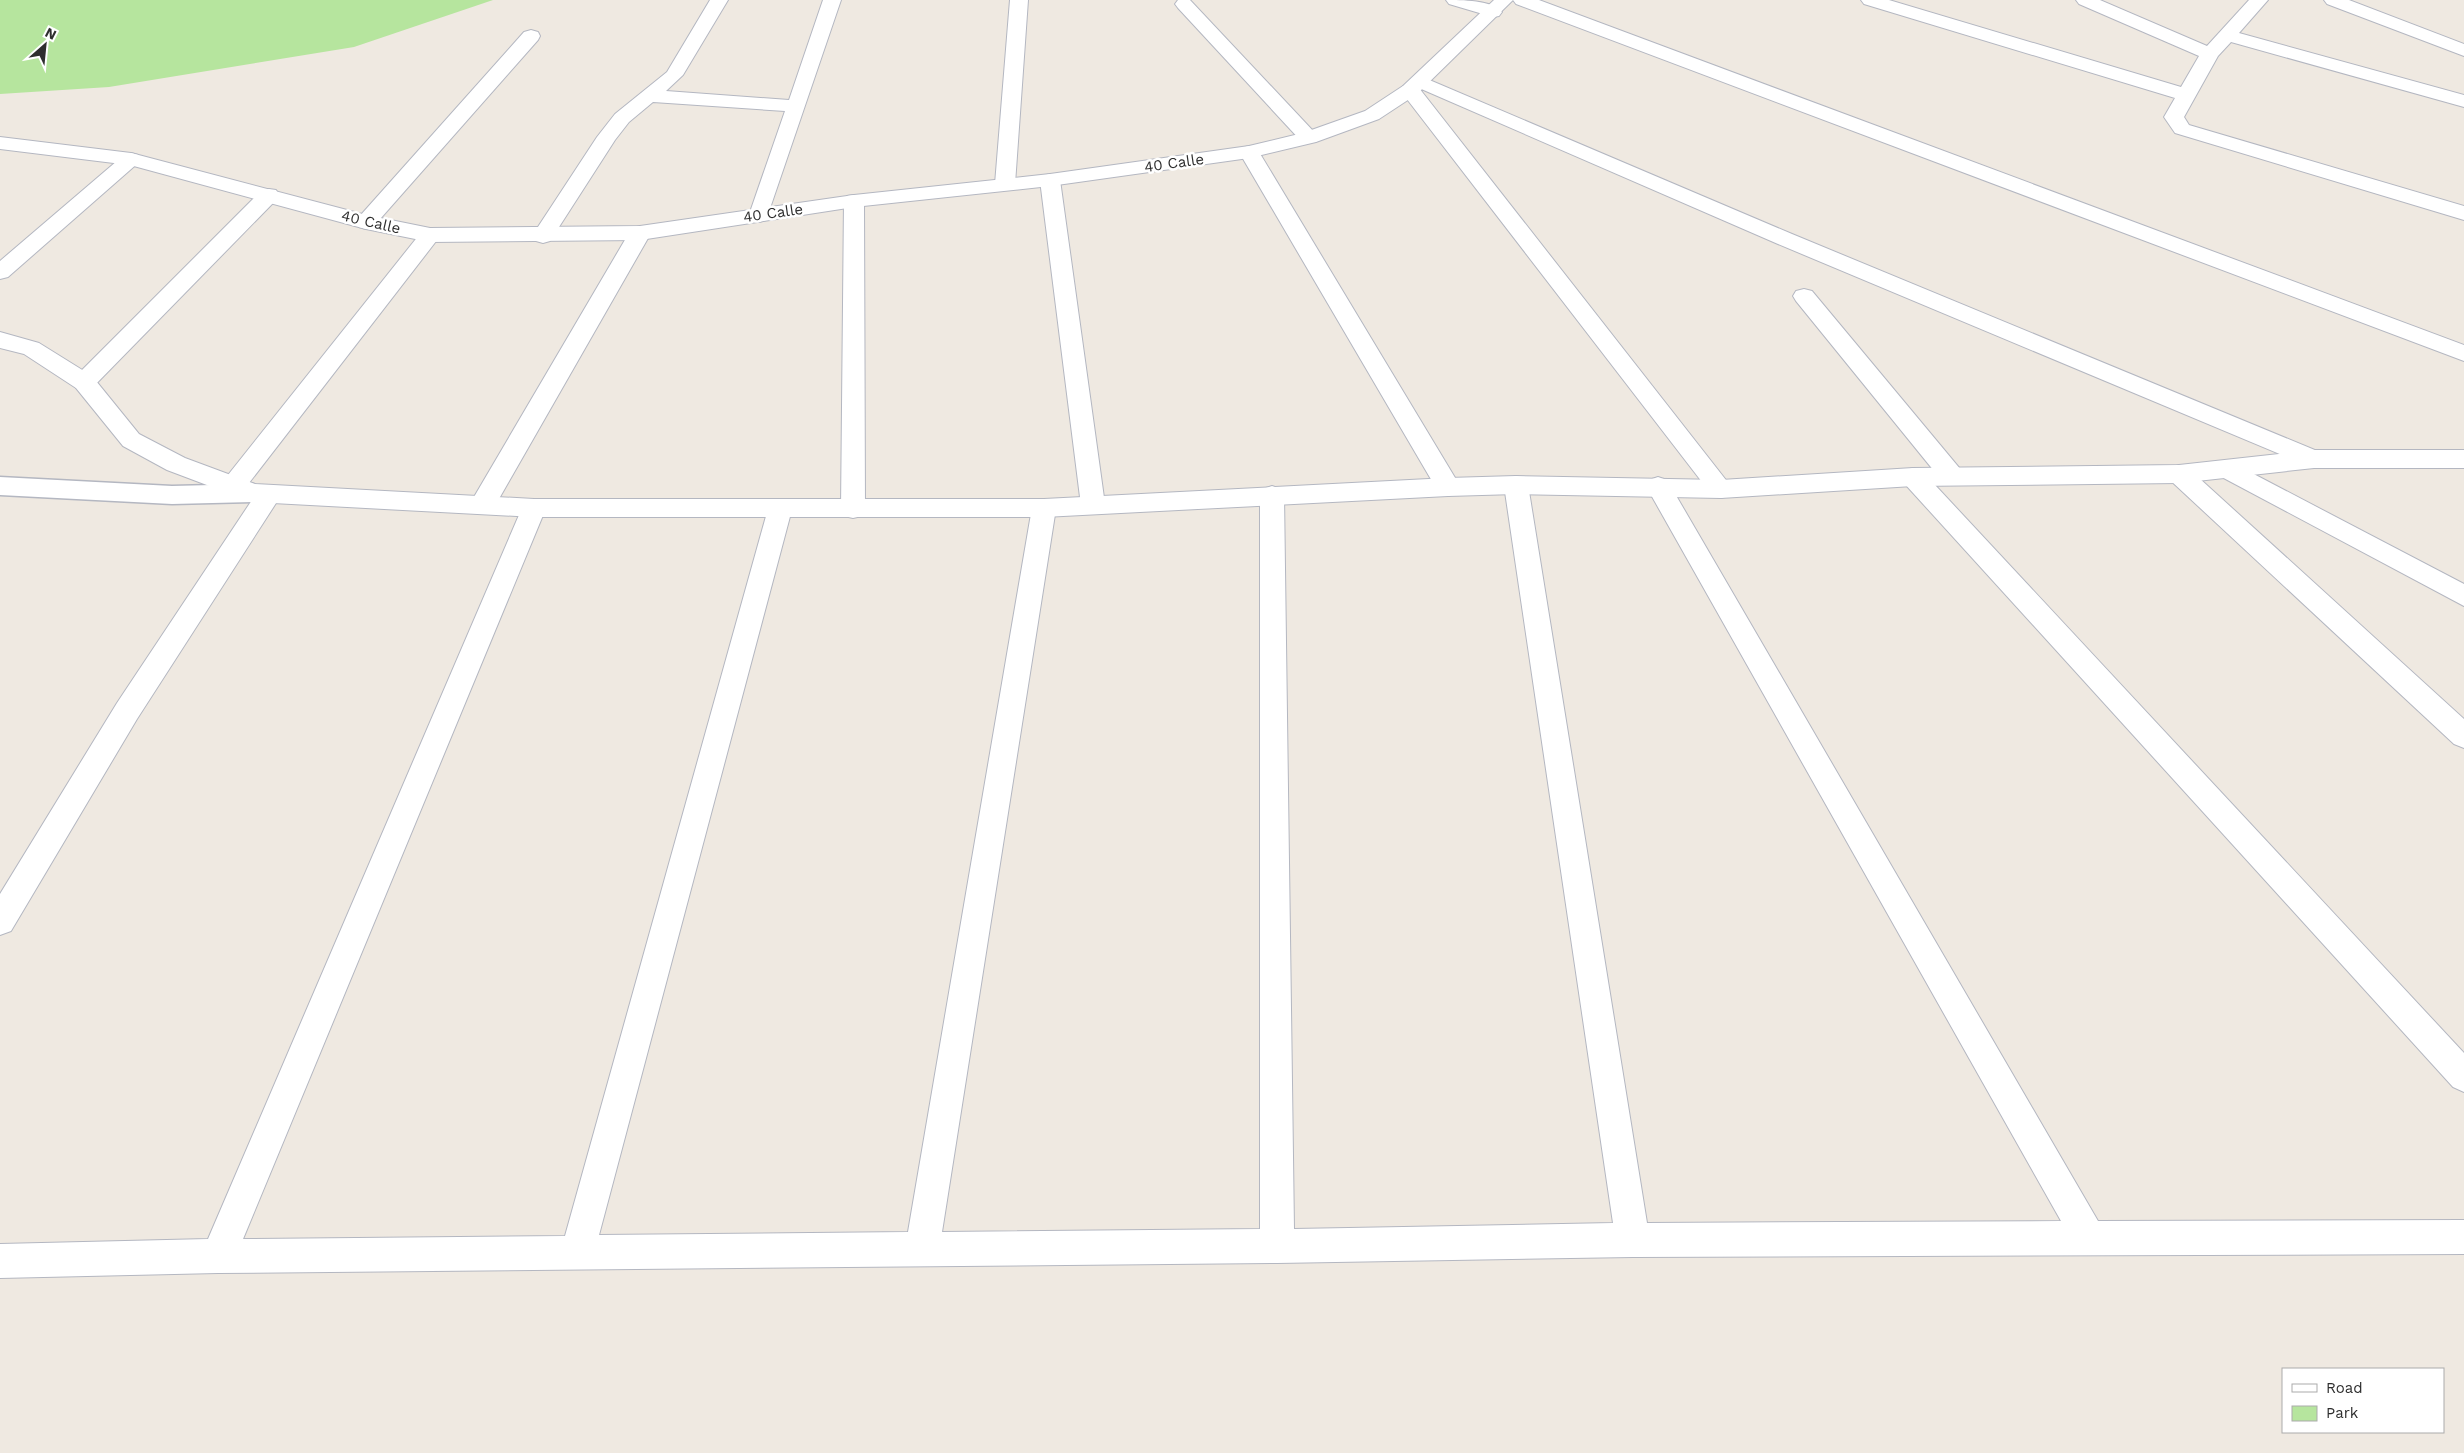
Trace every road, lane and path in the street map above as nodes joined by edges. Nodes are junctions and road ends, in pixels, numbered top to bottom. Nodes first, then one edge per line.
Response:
1 (719, 0) edge
2 (832, 0) edge
3 (1019, 0) edge
4 (1455, 0) edge
5 (1522, 0) edge
6 (1870, 0) edge
7 (2085, 0) edge
8 (2259, 0) edge
9 (2333, 0) edge
10 (1184, 4) dead end
11 (1499, 6) edge
12 (2227, 35) junction
13 (531, 36) dead end
14 (2464, 50) edge
15 (2210, 54) junction
16 (1415, 86) junction
17 (2187, 95) junction
18 (649, 96) junction
19 (2464, 101) edge
20 (796, 106) junction
21 (1309, 138) junction
22 (0, 143) edge
23 (1249, 152) junction
24 (131, 159) junction
25 (1050, 180) junction
26 (1005, 184) junction
27 (269, 196) junction
28 (854, 201) junction
29 (2464, 213) edge
30 (759, 215) junction
31 (366, 222) junction
32 (640, 233) junction
33 (430, 235) junction
34 (543, 236) junction
35 (0, 272) edge
36 (1804, 296) dead end
37 (0, 340) edge
38 (2464, 353) edge
39 (84, 382) junction
40 (2314, 459) junction
41 (2464, 459) edge
42 (2227, 469) junction
43 (2180, 474) junction
44 (1952, 476) junction
45 (1914, 477) junction
46 (1516, 485) junction
47 (0, 486) edge
48 (1658, 486) junction
49 (1448, 487) junction
50 (1721, 489) junction
51 (252, 491) junction
52 (1272, 495) junction
53 (483, 504) junction
54 (1093, 505) junction
55 (534, 508) junction
56 (1044, 508) junction
57 (780, 509) junction
58 (853, 509) junction
59 (2464, 596) edge
60 (2464, 736) edge
61 (0, 921) edge
62 (2464, 1076) edge
63 (2464, 1237) edge
64 (1632, 1240) junction
65 (2090, 1240) junction
66 (1277, 1246) junction
67 (922, 1250) junction
68 (577, 1253) junction
69 (218, 1256) junction
70 (0, 1261) edge

1 - 18 street
2 - 20 street
3 - 26 street
4 - 11 street
5 - 38 street
6 - 17 street
7 - 15 street
8 - 12 street
9 - 14 street
10 - 21 street
11 - 16 street, 40 Calle
12 - 15 street
12 - 19 street
13 - 31 street
15 - 17 street
16 - 21 street, 40 Calle
16 - 40 street
16 - 50 street
17 - 29 street
18 - 20 street
18 - 34 street
20 - 30 street
21 - 23 street, 40 Calle
22 - 24 street, 40 Calle
23 - 25 street, 40 Calle
23 - 49 street
24 - 27 street, 40 Calle
24 - 35 street
25 - 26 street, 40 Calle
25 - 54 street
26 - 28 street, 40 Calle
27 - 31 street, 40 Calle
27 - 39 street
28 - 30 street, 40 Calle
28 - 58 street
30 - 32 street, 40 Calle
31 - 33 street, 40 Calle
32 - 34 street, 40 Calle
32 - 53 street
33 - 34 street, 40 Calle
33 - 51 street
36 - 44 street
37 - 39 street
39 - 51 street
40 - 41 street
40 - 42 street
42 - 43 street
42 - 59 street
43 - 44 street
43 - 60 street
44 - 45 street
45 - 50 street
45 - 62 street
46 - 48 street
46 - 49 street
46 - 64 street
47 - 51 lane
48 - 50 street
48 - 65 street
49 - 52 street
51 - 53 street
51 - 61 street
52 - 54 street
52 - 66 street
53 - 55 street
54 - 56 street
55 - 57 street
55 - 69 street
56 - 58 street
56 - 67 street
57 - 58 street
57 - 68 street
63 - 65 street
64 - 65 street
64 - 66 street
66 - 67 street
67 - 68 street
68 - 69 street
69 - 70 street

